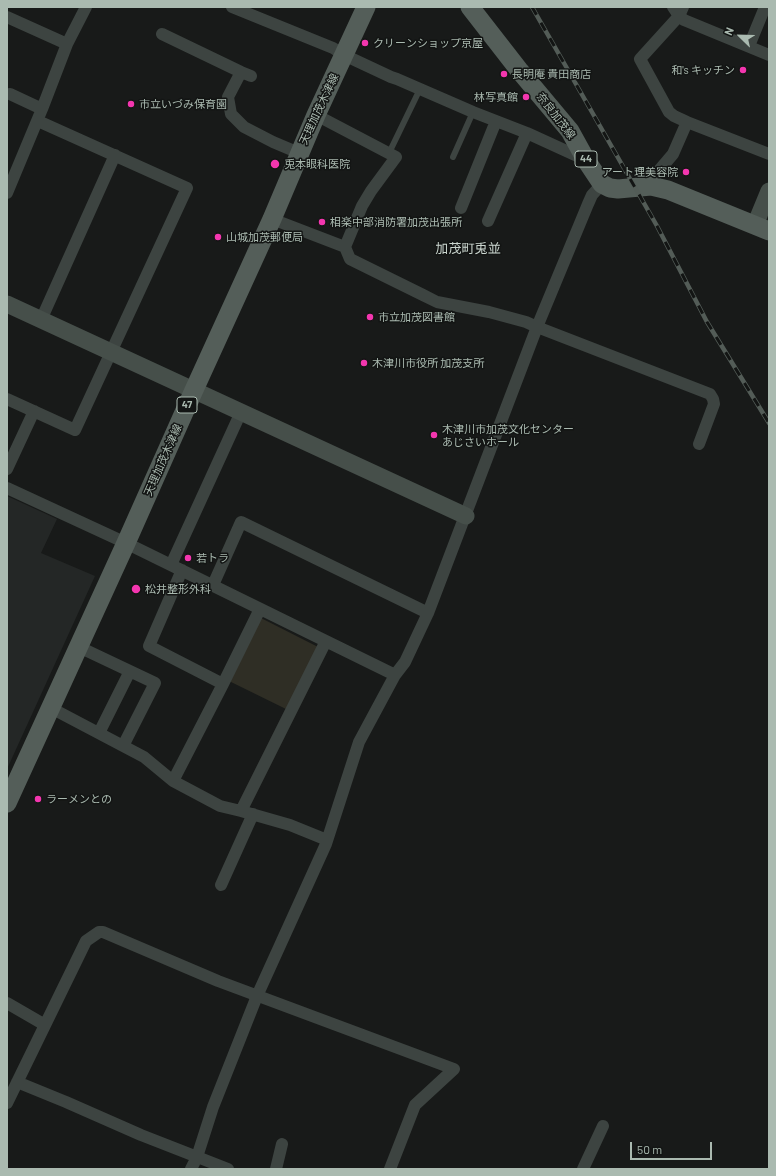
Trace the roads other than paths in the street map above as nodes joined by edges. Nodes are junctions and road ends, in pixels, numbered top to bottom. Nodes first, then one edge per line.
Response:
1 (86, 7) edge
2 (232, 7) edge
3 (366, 7) edge
4 (470, 7) edge
5 (765, 7) edge
6 (245, 10) edge
7 (678, 10) edge
8 (7, 17) edge
9 (162, 34) dead end
10 (67, 44) junction
11 (749, 46) junction
12 (344, 55) junction
13 (769, 55) edge
14 (420, 89) junction
15 (10, 94) dead end
16 (473, 112) junction
17 (40, 115) junction
18 (316, 115) junction
19 (496, 121) junction
20 (687, 122) junction
21 (527, 133) junction
22 (299, 153) junction
23 (390, 153) junction
24 (769, 154) edge
25 (115, 155) junction
26 (453, 157) dead end
27 (586, 160) junction
28 (602, 184) junction
29 (651, 186) junction
30 (769, 191) edge
31 (7, 193) edge
32 (461, 208) dead end
33 (272, 219) junction
34 (488, 221) dead end
35 (762, 228) edge
36 (345, 247) junction
37 (7, 304) edge
38 (41, 320) junction
39 (537, 326) junction
40 (110, 352) junction
41 (194, 390) junction
42 (7, 399) edge
43 (34, 411) junction
44 (241, 412) junction
45 (699, 444) dead end
46 (7, 469) edge
47 (7, 488) edge
48 (466, 516) junction
49 (126, 543) junction
50 (177, 568) junction
51 (213, 585) junction
52 (260, 609) junction
53 (428, 613) junction
54 (326, 642) junction
55 (79, 646) junction
56 (130, 671) junction
57 (395, 675) junction
58 (223, 684) junction
59 (51, 708) junction
60 (98, 733) junction
61 (122, 746) junction
62 (173, 781) junction
63 (7, 802) edge
64 (247, 812) junction
65 (327, 840) junction
66 (221, 885) dead end
67 (257, 996) junction
68 (7, 1003) edge
69 (45, 1025) junction
70 (16, 1082) junction
71 (7, 1103) edge
72 (603, 1126) dead end
73 (282, 1144) dead end
74 (197, 1157) junction
75 (191, 1169) edge
76 (228, 1169) edge
77 (276, 1169) edge
78 (390, 1169) edge
79 (583, 1169) edge

1 - 10 street
2 - 6 street
3 - 12 main road, 天理加茂木津線 / 47
4 - 27 main road, 奈良加茂線 / 44
5 - 11 street
6 - 12 street
7 - 11 street
7 - 20 street
8 - 10 street
9 - 22 street
10 - 17 street
11 - 13 street
12 - 14 street
12 - 18 main road, 天理加茂木津線 / 47
14 - 16 street
14 - 23 lane
15 - 17 street
16 - 19 street
16 - 26 lane
17 - 25 street
17 - 31 street
18 - 22 main road, 天理加茂木津線 / 47
18 - 23 street
19 - 21 street
19 - 32 street
20 - 24 street
20 - 29 street
21 - 27 street
21 - 34 street
22 - 33 main road, 天理加茂木津線 / 47
23 - 36 street
25 - 38 street
25 - 40 street
27 - 28 main road, 奈良加茂線 / 44
28 - 29 main road
28 - 39 street
29 - 35 main road
30 - 35 street
33 - 36 street
33 - 41 main road, 天理加茂木津線 / 47
36 - 39 street
37 - 38 street
38 - 40 street
39 - 45 street
39 - 48 street
40 - 41 street
40 - 43 street
41 - 44 street
41 - 49 main road, 天理加茂木津線 / 47
42 - 43 street
43 - 46 street
44 - 48 street
44 - 50 street
47 - 49 street
48 - 53 street
49 - 50 street
49 - 55 main road, 天理加茂木津線 / 47
50 - 51 street
50 - 58 street
51 - 52 street
51 - 53 street
52 - 54 street
52 - 58 street
53 - 57 street
54 - 57 street
54 - 64 street
55 - 56 street
55 - 59 main road, 天理加茂木津線 / 47
56 - 60 street
56 - 61 street
57 - 65 street
58 - 62 street
59 - 60 street
59 - 63 main road, 天理加茂木津線 / 47
60 - 61 street
61 - 62 street
62 - 64 street
64 - 65 street
64 - 66 street
65 - 67 street
67 - 69 street
67 - 74 street
67 - 78 street
68 - 69 street
69 - 70 street
70 - 71 street
70 - 74 street
72 - 79 street
73 - 77 street
74 - 75 street
74 - 76 street

